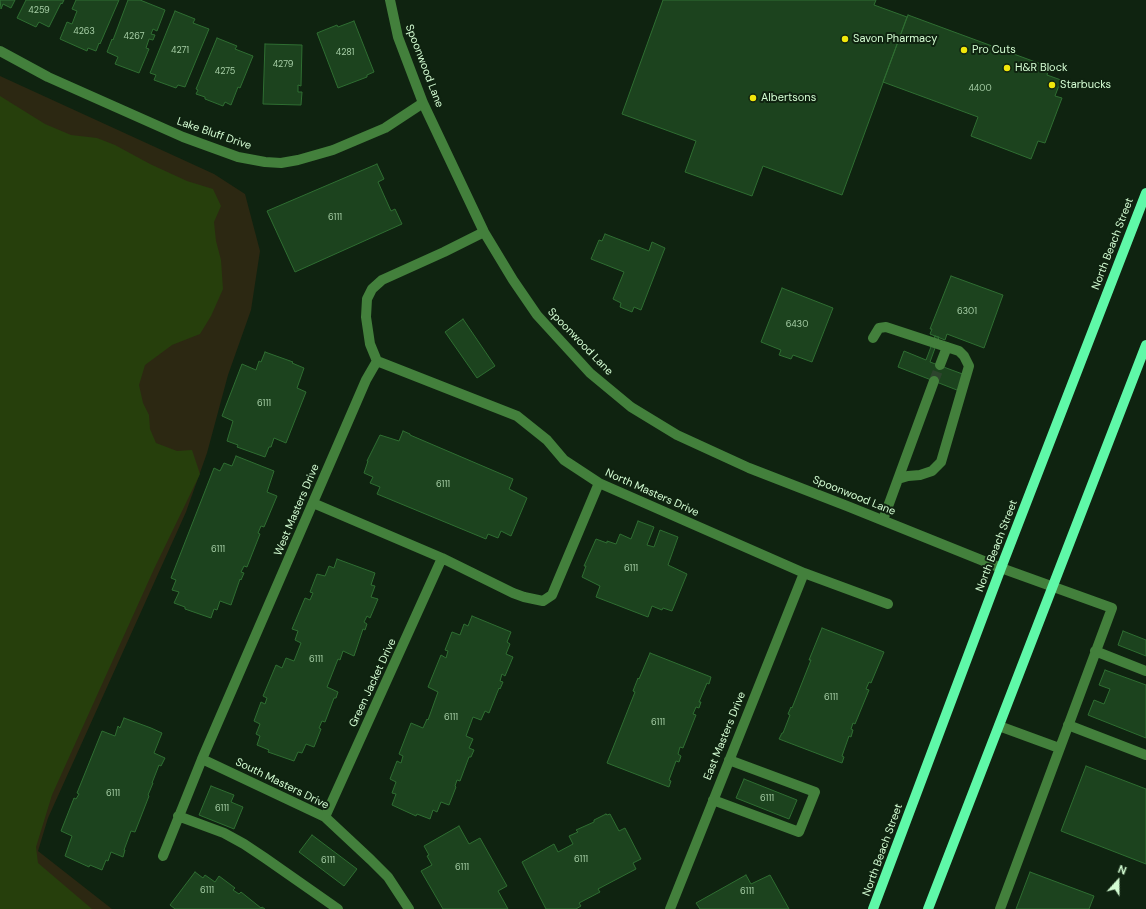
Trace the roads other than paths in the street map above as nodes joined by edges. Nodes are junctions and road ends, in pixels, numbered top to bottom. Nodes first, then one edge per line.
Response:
1 (390, 0) edge
2 (0, 51) edge
3 (424, 103) junction
4 (1146, 193) edge
5 (484, 232) junction
6 (873, 338) dead end
7 (1146, 345) edge
8 (947, 347) junction
9 (377, 360) junction
10 (940, 366) tunnel mouth
11 (934, 381) tunnel mouth
12 (898, 479) junction
13 (599, 483) junction
14 (313, 503) junction
15 (883, 520) junction
16 (442, 558) junction
17 (1001, 568) junction
18 (804, 573) junction
19 (1052, 587) junction
20 (888, 604) dead end
21 (1095, 652) junction
22 (1146, 671) edge
23 (1068, 725) junction
24 (999, 726) junction
25 (1059, 748) junction
26 (1146, 755) edge
27 (202, 759) junction
28 (729, 760) junction
29 (713, 800) junction
30 (178, 816) junction
31 (324, 817) junction
32 (163, 856) dead end
33 (338, 909) edge
34 (409, 909) edge
35 (670, 909) edge
36 (873, 909) edge
37 (928, 909) edge
38 (1000, 909) edge

1 - 3 street, Spoonwood Lane
2 - 3 street, Lake Bluff Drive
3 - 5 street, Spoonwood Lane
4 - 17 main road, North Beach Street
5 - 9 street
5 - 15 street, Spoonwood Lane
6 - 8 street
7 - 19 main road
8 - 10 street
8 - 12 street
9 - 13 street, North Masters Drive
9 - 14 street, West Masters Drive
11 - 12 street
12 - 15 street
13 - 16 street
13 - 18 street, North Masters Drive
14 - 16 street
14 - 27 street, West Masters Drive
15 - 17 street, Spoonwood Lane
16 - 31 street, Green Jacket Drive
17 - 19 street, Spoonwood Lane
17 - 36 main road, North Beach Street
18 - 20 street, North Masters Drive
18 - 28 street, East Masters Drive
19 - 21 street, Spoonwood Lane
19 - 24 main road
21 - 22 street
21 - 23 street
23 - 25 street
23 - 26 street
24 - 25 street
24 - 37 main road
25 - 38 street
27 - 30 street, West Masters Drive
27 - 31 street, South Masters Drive
28 - 29 street, East Masters Drive
28 - 29 street
29 - 35 street, East Masters Drive
30 - 32 street, West Masters Drive
30 - 33 street
31 - 34 street, South Masters Drive

